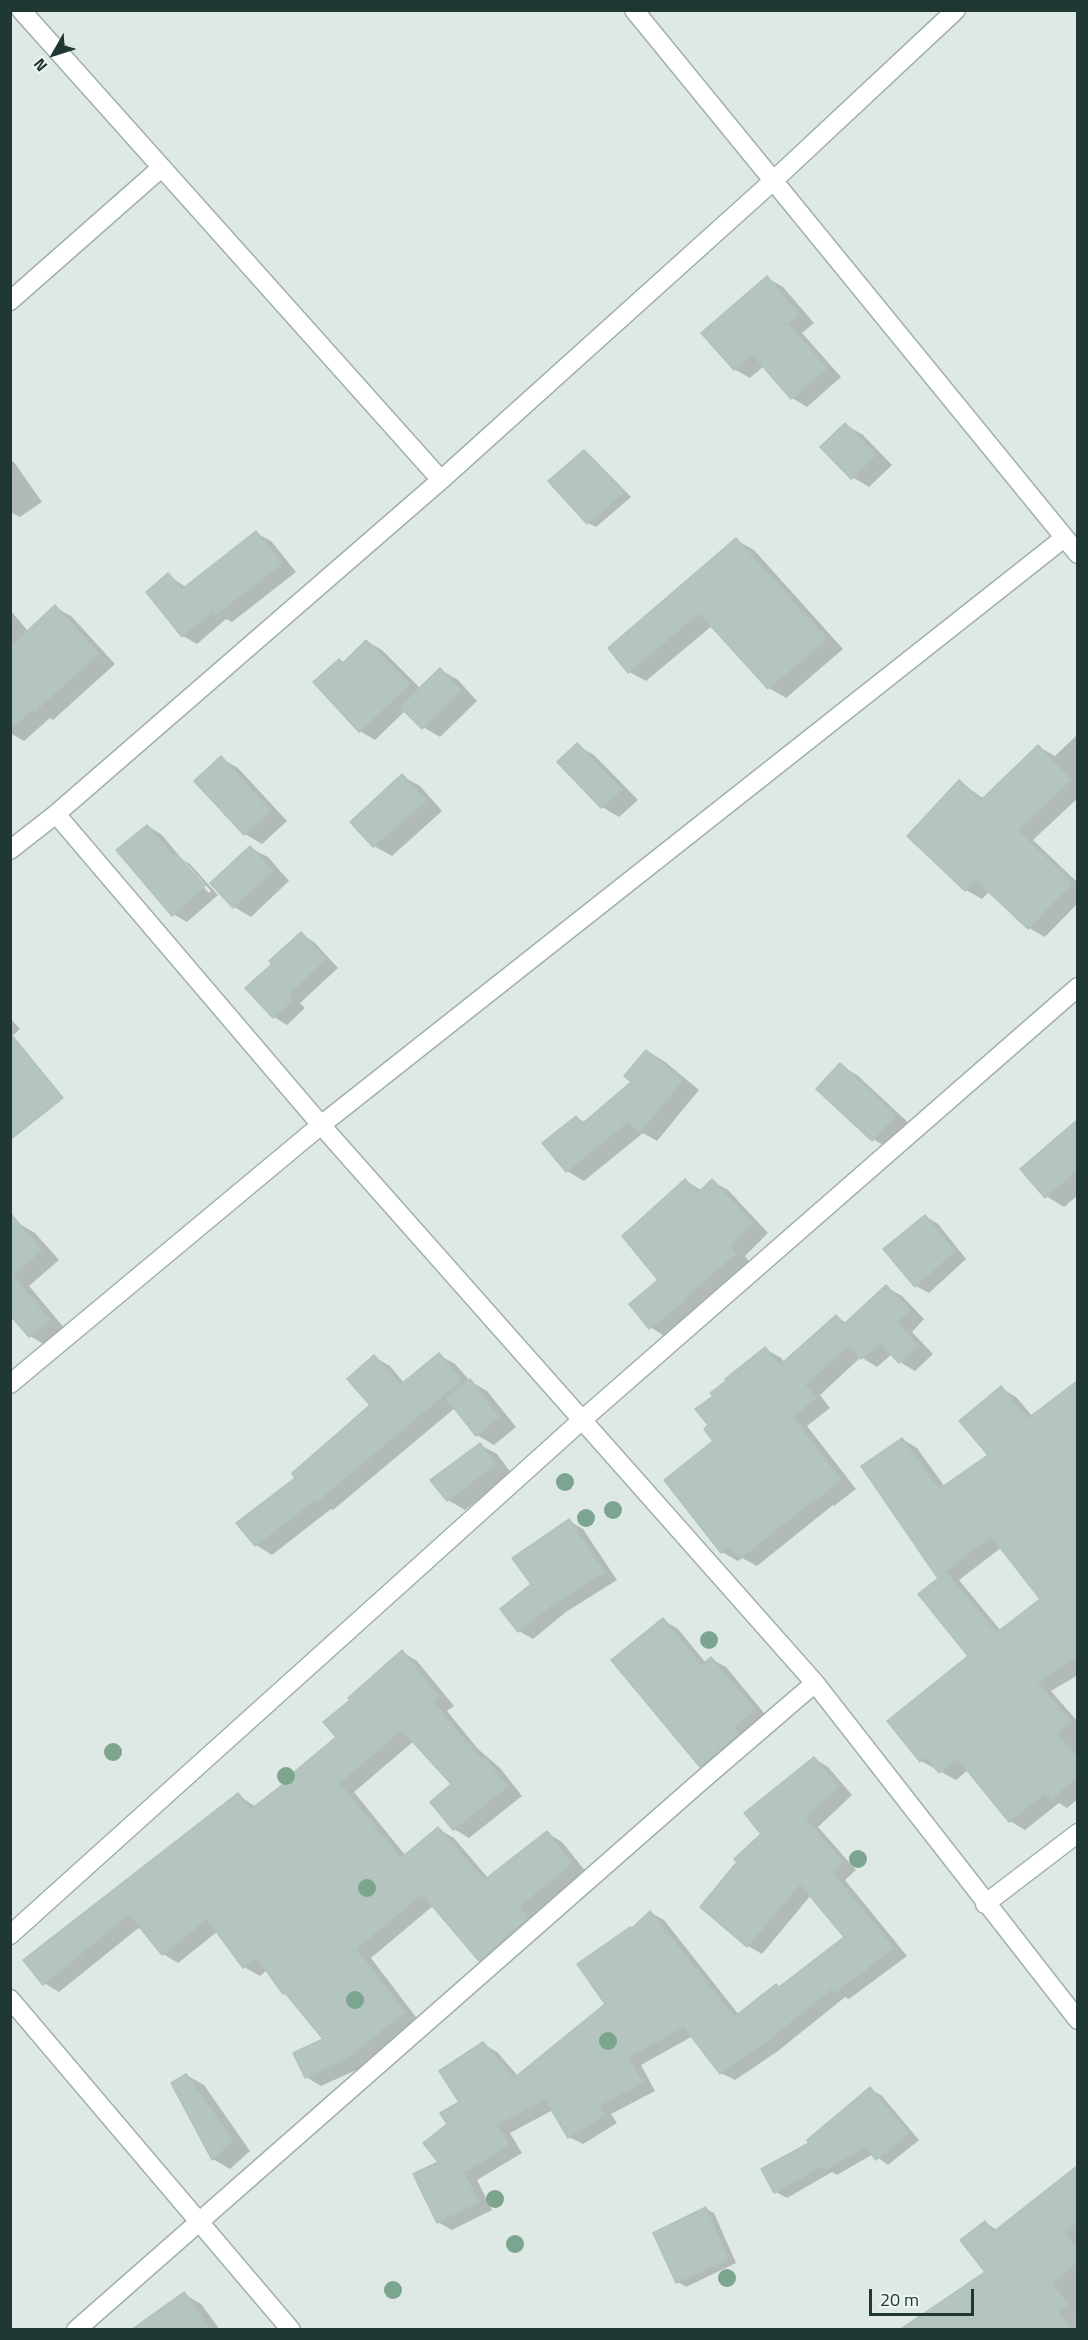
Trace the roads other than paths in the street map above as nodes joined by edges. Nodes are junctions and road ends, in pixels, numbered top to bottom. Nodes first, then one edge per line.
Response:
1 (21, 10) edge
2 (634, 10) edge
3 (956, 10) edge
4 (161, 168) junction
5 (773, 181) junction
6 (10, 301) edge
7 (441, 480) junction
8 (1064, 538) junction
9 (1077, 554) edge
10 (56, 814) junction
11 (10, 850) edge
12 (1077, 987) edge
13 (321, 1125) junction
14 (10, 1384) edge
15 (582, 1420) junction
16 (815, 1683) junction
17 (1077, 1833) edge
18 (985, 1904) junction
19 (10, 1935) edge
20 (10, 1999) edge
21 (1077, 2020) edge
22 (198, 2221) junction
23 (76, 2330) edge
24 (291, 2330) edge

1 - 4 street
2 - 5 street
3 - 5 street
4 - 6 street
4 - 7 street
5 - 7 street
5 - 8 street
7 - 10 street
8 - 9 street
8 - 13 street
10 - 11 street
10 - 13 street
12 - 15 street
13 - 14 street
13 - 15 street
15 - 16 street
15 - 19 street
16 - 18 street
16 - 22 street
17 - 18 street
18 - 21 street
20 - 22 street
22 - 23 street
22 - 24 street

